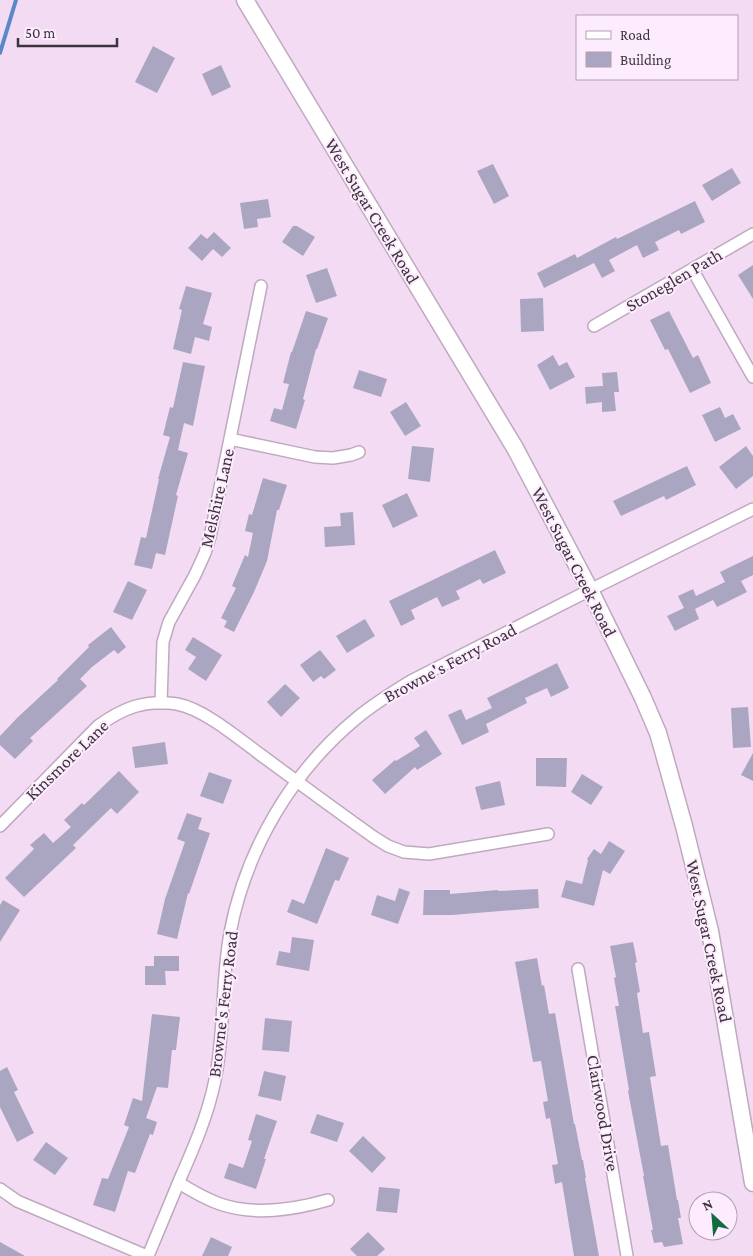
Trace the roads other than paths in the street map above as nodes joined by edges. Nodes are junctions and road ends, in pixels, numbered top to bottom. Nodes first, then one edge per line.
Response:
1 (245, 0) edge
2 (753, 234) edge
3 (692, 269) junction
4 (261, 286) dead end
5 (594, 326) dead end
6 (753, 377) edge
7 (230, 439) junction
8 (360, 452) dead end
9 (753, 509) edge
10 (590, 590) junction
11 (161, 703) junction
12 (297, 781) junction
13 (0, 826) edge
14 (548, 834) dead end
15 (578, 969) dead end
16 (179, 1183) junction
17 (753, 1183) edge
18 (0, 1189) edge
19 (328, 1200) dead end
20 (147, 1256) edge
21 (627, 1256) edge

1 - 10 main road, West Sugar Creek Road
2 - 3 street, Stoneglen Path
3 - 5 street, Stoneglen Path
3 - 6 street
4 - 7 street, Melshire Lane
7 - 8 street
7 - 11 street, Melshire Lane
9 - 10 street, Browne's Ferry Road
10 - 12 street, Browne's Ferry Road
10 - 17 main road, West Sugar Creek Road
11 - 12 street, Kinsmore Lane
11 - 13 street, Kinsmore Lane
12 - 14 street, Kinsmore Lane
12 - 16 street, Browne's Ferry Road
15 - 21 street, Clairwood Drive
16 - 19 street
16 - 20 street, Browne's Ferry Road
18 - 20 street

